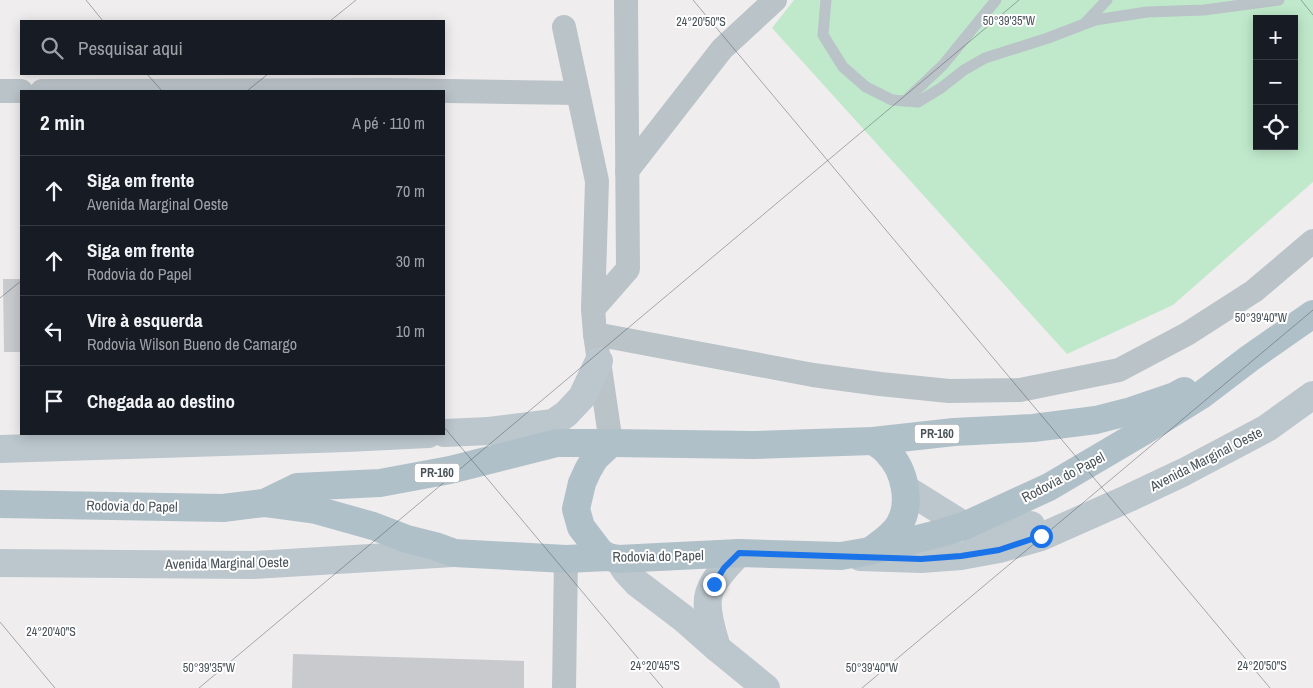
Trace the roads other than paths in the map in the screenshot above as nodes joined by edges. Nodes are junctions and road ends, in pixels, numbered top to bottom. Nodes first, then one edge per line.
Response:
1 (626, 0) edge
2 (775, 0) edge
3 (826, 0) edge
4 (996, 0) edge
5 (1108, 0) edge
6 (1278, 0) edge
7 (1084, 24) junction
8 (564, 27) dead end
9 (20, 91) edge
10 (445, 91) edge
11 (0, 92) edge
12 (578, 93) junction
13 (905, 101) junction
14 (627, 171) junction
15 (1313, 241) edge
16 (593, 310) junction
17 (1313, 314) edge
18 (595, 334) junction
19 (1250, 358) junction
20 (599, 361) junction
21 (1313, 396) edge
22 (489, 431) junction
23 (445, 433) edge
24 (408, 435) edge
25 (873, 441) junction
26 (557, 443) junction
27 (611, 443) junction
28 (0, 449) edge
29 (906, 489) junction
30 (264, 503) junction
31 (0, 504) edge
32 (1094, 513) junction
33 (964, 526) junction
34 (870, 551) junction
35 (454, 553) junction
36 (739, 553) junction
37 (841, 556) junction
38 (613, 558) junction
39 (566, 559) junction
40 (0, 563) edge
41 (718, 648) junction
42 (564, 688) edge
43 (766, 688) edge

1 - 14 street
2 - 14 street
3 - 13 lane
4 - 13 lane
5 - 7 lane
6 - 7 lane
7 - 13 lane
8 - 12 street
9 - 11 street
10 - 12 street
12 - 16 street
14 - 16 street
15 - 18 street
16 - 18 street
17 - 19 main road, Rodovia do Papel / PR-160
18 - 20 street
19 - 25 main road, Rodovia do Papel / PR-160
19 - 33 main road, Rodovia do Papel / PR-160
20 - 22 main road
20 - 27 street
21 - 32 main road, Avenida Marginal Oeste
22 - 23 main road
22 - 26 main road
24 - 28 main road
25 - 27 main road, Rodovia do Papel / PR-160
25 - 29 main road, PR-160
26 - 27 main road, Rodovia do Papel / PR-160
26 - 30 main road, Rodovia do Papel / PR-160
27 - 38 main road
29 - 33 main road, Avenida Marginal Oeste
29 - 34 main road, PR-160
30 - 31 main road, Rodovia do Papel / PR-160
30 - 35 main road, Rodovia do Papel / PR-160
32 - 33 main road, Avenida Marginal Oeste
32 - 37 main road, Avenida Marginal Oeste
33 - 34 main road, Rodovia do Papel / PR-160
34 - 37 main road, Rodovia do Papel / PR-160
35 - 39 main road, Rodovia do Papel / PR-160
35 - 40 main road, Avenida Marginal Oeste
36 - 37 main road, Rodovia do Papel / PR-160
36 - 38 main road, Rodovia do Papel / PR-160
36 - 41 main road
38 - 39 main road, Rodovia do Papel / PR-160
38 - 41 main road
39 - 42 street
41 - 43 main road

